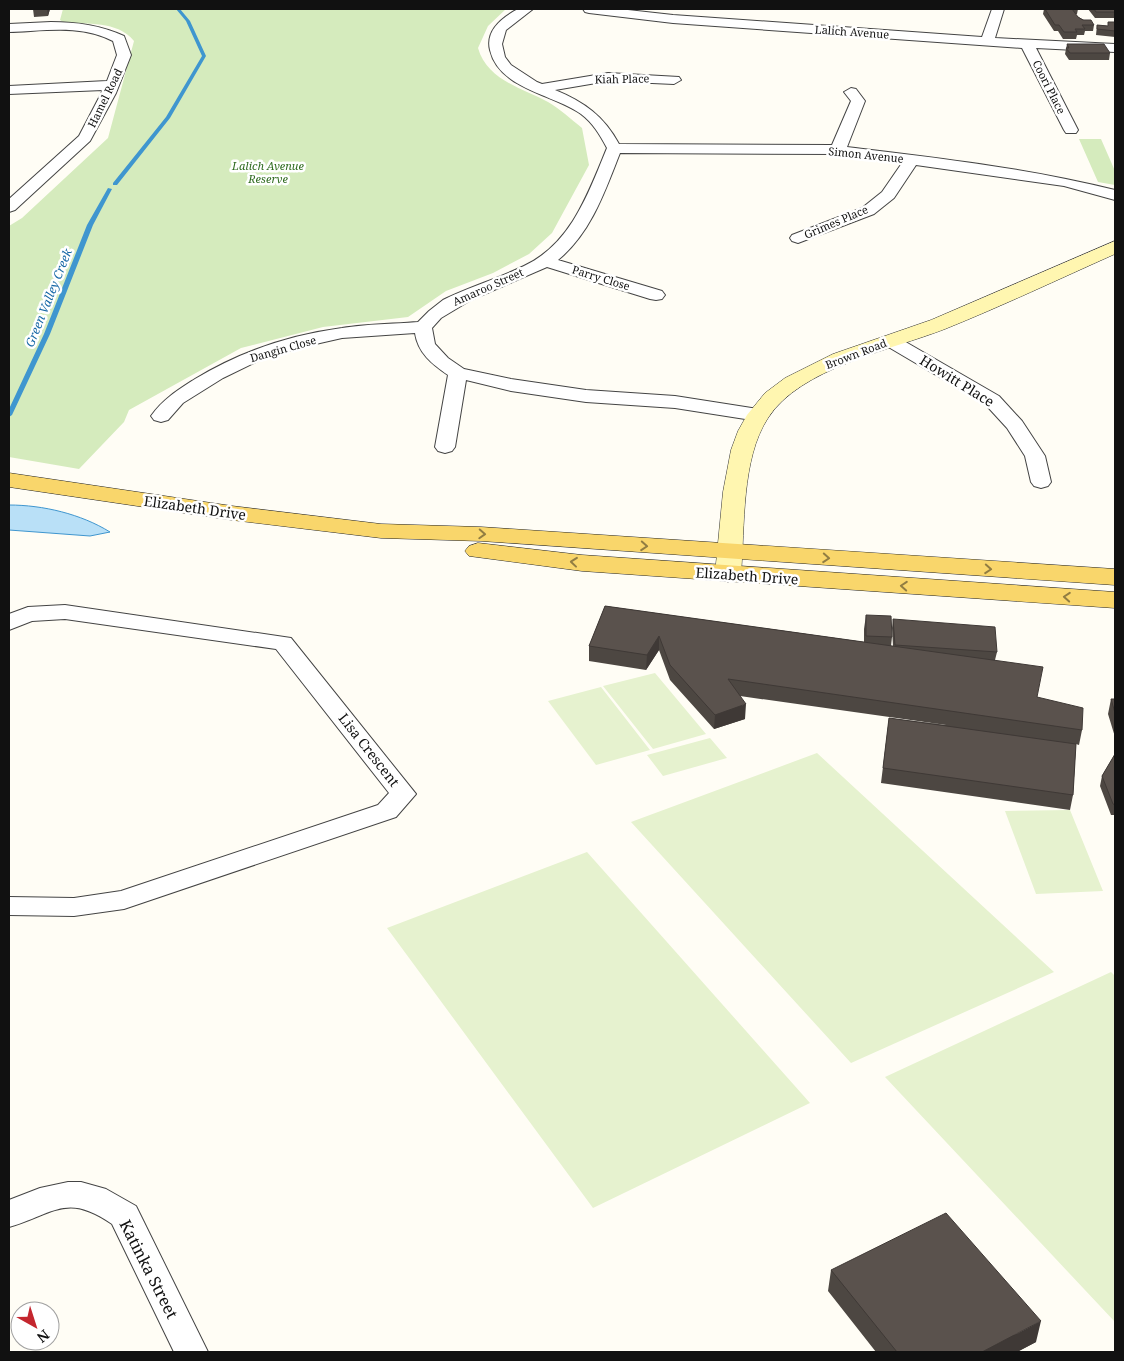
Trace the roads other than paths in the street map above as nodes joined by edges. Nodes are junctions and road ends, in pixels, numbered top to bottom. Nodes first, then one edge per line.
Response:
1 (527, 9) edge
2 (589, 9) edge
3 (998, 9) edge
4 (9, 28) edge
5 (987, 41) junction
6 (1027, 44) junction
7 (1115, 48) edge
8 (674, 80) dead end
9 (112, 85) junction
10 (542, 88) junction
11 (9, 90) edge
12 (851, 92) dead end
13 (1071, 130) dead end
14 (614, 148) junction
15 (838, 150) junction
16 (912, 160) junction
17 (1115, 195) edge
18 (9, 207) edge
19 (798, 238) dead end
20 (1115, 247) edge
21 (545, 261) junction
22 (656, 295) dead end
23 (423, 327) junction
24 (891, 341) junction
25 (458, 373) junction
26 (758, 415) junction
27 (161, 416) dead end
28 (445, 447) dead end
29 (9, 480) edge
30 (1041, 482) dead end
31 (729, 563) junction
32 (1115, 577) edge
33 (1115, 600) edge
34 (10, 622) edge
35 (9, 906) edge
36 (9, 1214) edge
37 (190, 1352) edge

1 - 10 street
2 - 5 street, Lalich Avenue
3 - 5 street
4 - 9 street, Hamel Road
5 - 6 street, Lalich Avenue
6 - 7 street, Lalich Avenue
6 - 13 street, Coori Place
8 - 10 street, Kiah Place
9 - 11 street
9 - 18 street, Hamel Road
10 - 14 street
12 - 15 street
14 - 15 street, Simon Avenue
14 - 21 street, Amaroo Street
15 - 16 street, Simon Avenue
16 - 17 street, Simon Avenue
16 - 19 street, Grimes Place
20 - 24 street, Brown Road
21 - 22 street, Parry Close
21 - 23 street, Amaroo Street
23 - 25 street
23 - 27 street, Dangin Close
24 - 26 street, Brown Road
24 - 30 street, Howitt Place
25 - 26 street
25 - 28 street
26 - 31 street, Brown Road
29 - 31 main road, Elizabeth Drive
31 -> 32 main road, Elizabeth Drive
33 -> 31 main road, Elizabeth Drive
34 - 35 street, Lisa Crescent
36 - 37 street, Katinka Street

